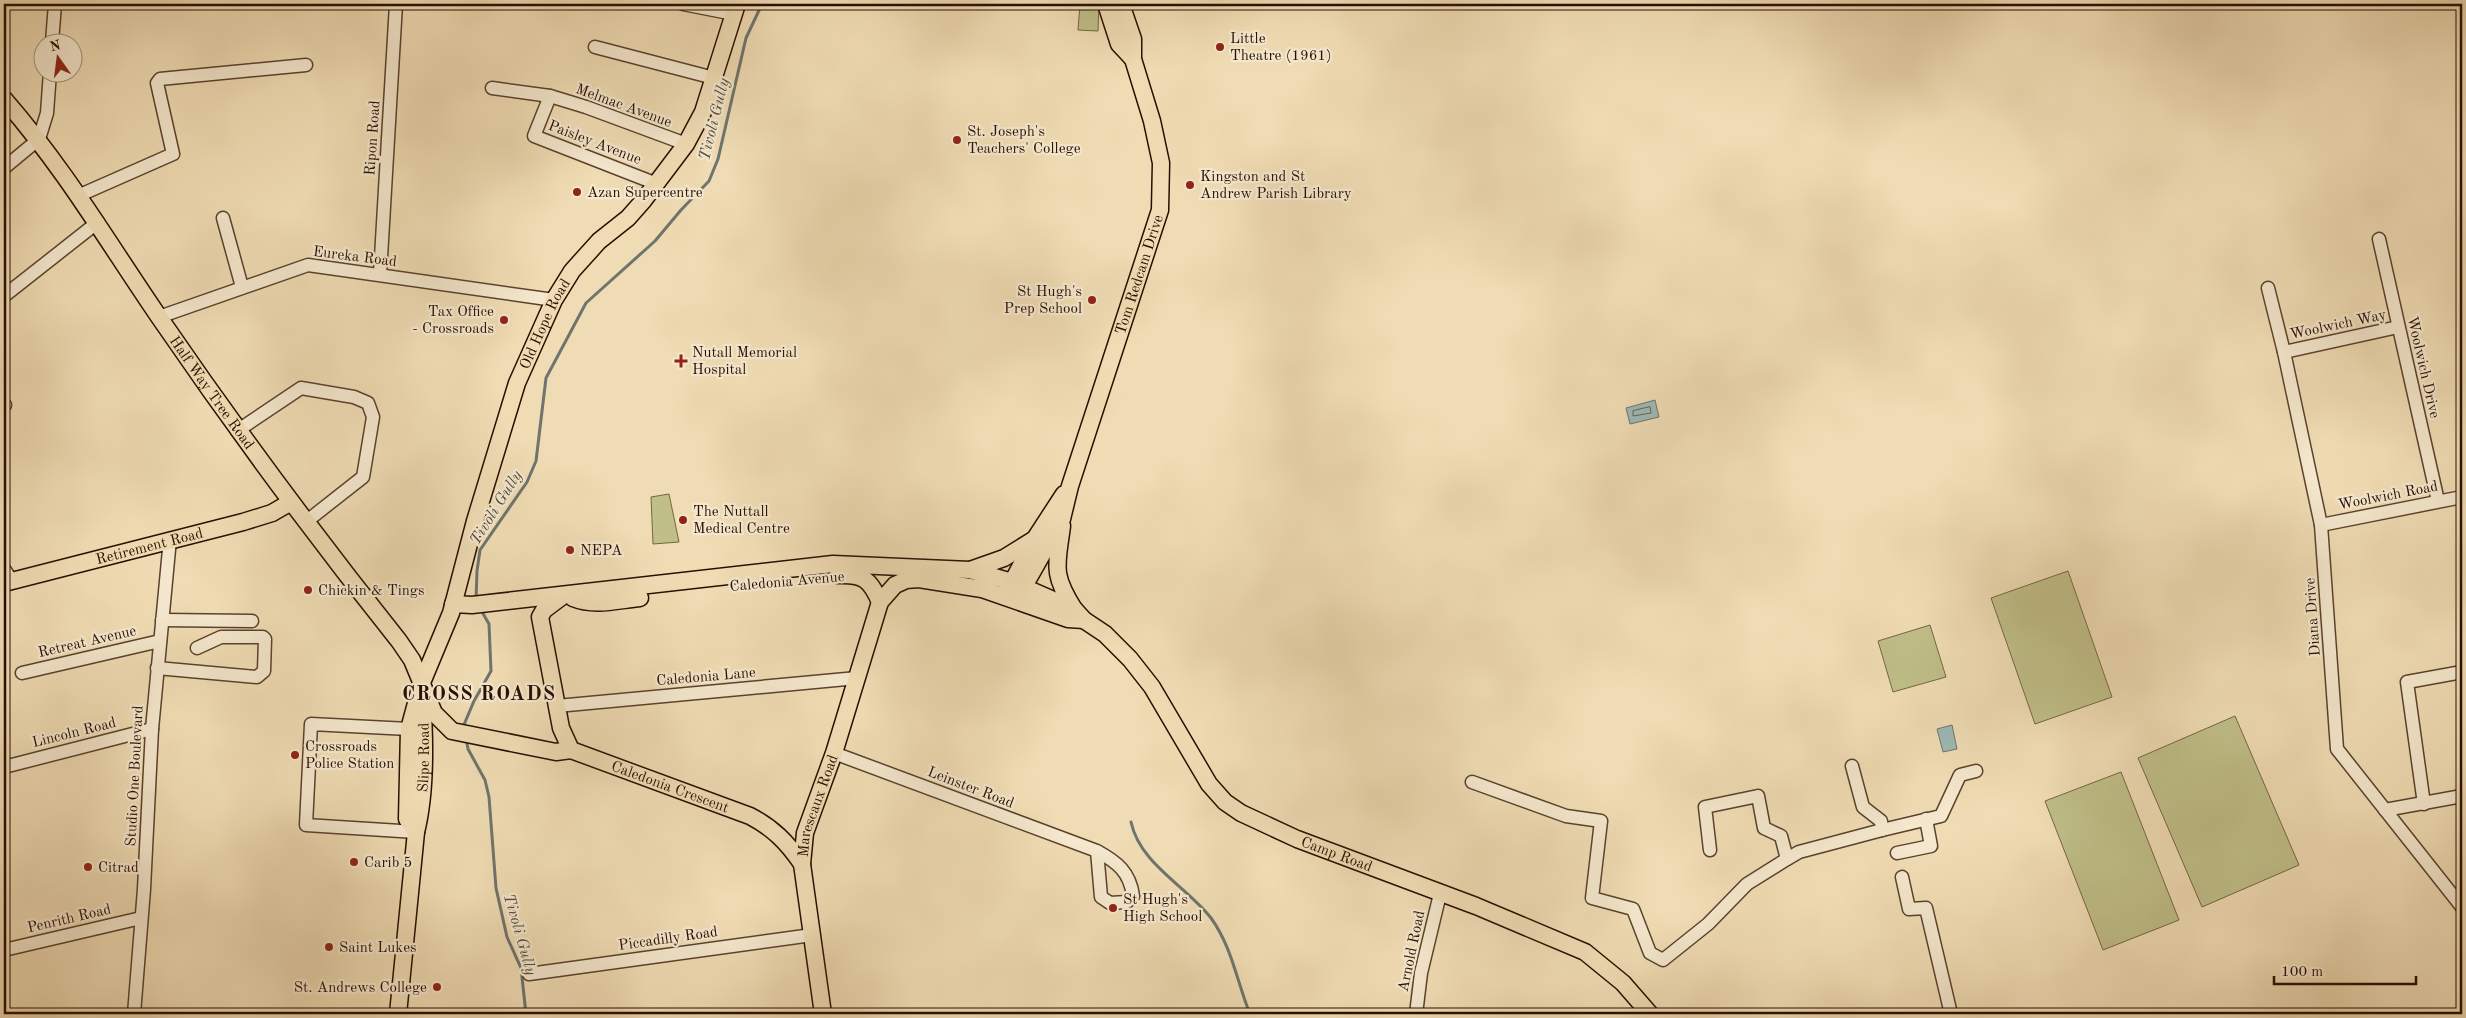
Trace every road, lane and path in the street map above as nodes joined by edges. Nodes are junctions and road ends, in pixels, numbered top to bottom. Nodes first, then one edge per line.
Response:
1 (55, 4) edge
2 (396, 4) edge
3 (683, 4) edge
4 (1106, 4) edge
5 (1123, 6) edge
6 (736, 9) edge
7 (53, 32) edge
8 (595, 47) dead end
9 (1133, 59) junction
10 (306, 65) dead end
11 (714, 78) junction
12 (49, 82) edge
13 (492, 88) dead end
14 (550, 96) junction
15 (4, 99) edge
16 (39, 139) junction
17 (686, 144) junction
18 (4, 168) edge
19 (657, 184) junction
20 (80, 195) junction
21 (223, 218) dead end
22 (98, 222) junction
23 (2379, 239) dead end
24 (380, 274) junction
25 (242, 287) junction
26 (2268, 288) dead end
27 (4, 296) edge
28 (554, 300) junction
29 (159, 317) junction
30 (2398, 327) junction
31 (2284, 352) junction
32 (237, 431) junction
33 (1070, 486) junction
34 (2462, 497) edge
35 (291, 502) junction
36 (2438, 502) junction
37 (1062, 519) junction
38 (307, 521) junction
39 (2321, 525) junction
40 (1036, 537) junction
41 (170, 539) junction
42 (970, 570) junction
43 (7, 578) edge
44 (1014, 592) junction
45 (565, 594) junction
46 (880, 602) junction
47 (452, 608) junction
48 (480, 609) junction
49 (1079, 614) junction
50 (540, 617) junction
51 (162, 620) junction
52 (252, 621) dead end
53 (160, 642) junction
54 (197, 648) dead end
55 (157, 668) junction
56 (2462, 672) edge
57 (22, 673) dead end
58 (857, 678) junction
59 (421, 685) junction
60 (557, 706) junction
61 (152, 729) junction
62 (409, 729) junction
63 (460, 732) junction
64 (423, 750) junction
65 (570, 750) junction
66 (834, 752) junction
67 (4, 766) edge
68 (1852, 766) dead end
69 (1976, 771) dead end
70 (1472, 782) dead end
71 (2462, 796) edge
72 (2424, 804) junction
73 (2385, 810) junction
74 (811, 812) junction
75 (1926, 819) junction
76 (769, 826) junction
77 (1882, 830) junction
78 (416, 832) junction
79 (1710, 850) dead end
80 (1097, 851) dead end
81 (1897, 853) dead end
82 (1787, 859) junction
83 (802, 864) junction
84 (1902, 877) dead end
85 (1440, 894) junction
86 (2462, 906) edge
87 (141, 918) junction
88 (812, 935) junction
89 (4, 950) edge
90 (529, 974) dead end
91 (134, 1014) edge
92 (398, 1014) edge
93 (823, 1014) edge
94 (1416, 1014) edge
95 (1650, 1014) edge
96 (1951, 1014) edge

1 - 7 street
2 - 24 street, Ripon Road
3 - 6 street
4 - 9 main road, Tom Redcam Drive
5 - 9 main road, Tom Redcam Drive
6 - 11 main road, Old Hope Road
8 - 11 street
9 - 33 main road, Tom Redcam Drive
10 - 20 street
11 - 17 main road, Old Hope Road
12 - 16 street
13 - 14 street, Melmac Avenue
14 - 17 street, Melmac Avenue
14 - 19 street, Paisley Avenue
15 - 16 main road, Half Way Tree Road
16 - 18 street
16 - 20 main road, Half Way Tree Road
17 - 19 main road, Old Hope Road
19 - 28 main road, Old Hope Road
20 - 22 main road, Half Way Tree Road
21 - 25 street
22 - 27 street
22 - 29 main road, Half Way Tree Road
23 - 30 street, Woolwich Drive
24 - 25 street, Eureka Road
24 - 28 street, Eureka Road
25 - 29 street, Eureka Road
26 - 31 street, Diana Drive
28 - 47 main road, Old Hope Road
29 - 32 main road, Half Way Tree Road
30 - 31 street, Woolwich Way
30 - 36 street, Woolwich Drive
31 - 39 street, Diana Drive
32 - 35 main road, Half Way Tree Road
32 - 38 street
33 - 37 main road, Tom Redcam Drive
33 - 40 main road, Tom Redcam Drive
34 - 36 street, Woolwich Road
35 - 38 main road, Half Way Tree Road
35 - 41 main road, Retirement Road
36 - 39 street, Woolwich Road
37 - 44 main road, Tom Redcam Drive
37 - 49 main road
38 - 59 main road, Half Way Tree Road
39 - 73 street, Diana Drive
40 - 42 main road
40 - 44 main road, Tom Redcam Drive
41 - 43 main road, Retirement Road
41 - 51 street, Studio One Boulevard
42 - 44 main road, Caledonia Avenue
42 - 45 main road, Caledonia Avenue
44 - 46 main road
44 - 49 main road, Camp Road
45 - 46 main road, Caledonia Avenue
45 - 48 main road, Caledonia Avenue
45 - 50 main road
46 - 58 main road, Marescaux Road
47 - 48 main road
47 - 59 main road, Old Hope Road
48 - 50 main road
49 - 85 main road, Camp Road
50 - 60 main road
51 - 52 street
51 - 53 street, Studio One Boulevard
53 - 55 street, Studio One Boulevard
53 - 57 street, Retreat Avenue
54 - 55 street
55 - 61 street, Studio One Boulevard
56 - 72 street
58 - 60 street, Caledonia Lane
58 - 66 main road, Marescaux Road
59 - 62 main road, Slipe Road
59 - 63 main road
59 - 64 main road, Slipe Road
60 - 65 main road
61 - 67 street, Lincoln Road
61 - 87 street, Studio One Boulevard
62 - 78 main road, Slipe Road
62 - 78 street
63 - 64 main road
63 - 65 main road, Caledonia Crescent
64 - 78 main road, Slipe Road
65 - 76 main road, Caledonia Crescent
66 - 74 main road, Marescaux Road
66 - 80 street, Leinster Road
68 - 77 street
69 - 75 street
70 - 82 street
71 - 72 street
72 - 73 street
73 - 86 street, Diana Drive
74 - 76 main road, Caledonia Crescent
74 - 83 main road, Marescaux Road
75 - 77 street
75 - 81 street
76 - 83 main road, Caledonia Crescent
77 - 82 street
78 - 92 main road, Slipe Road
79 - 82 street
83 - 88 main road, Marescaux Road
84 - 96 street
85 - 94 street, Arnold Road
85 - 95 main road, Camp Road
87 - 89 street, Penrith Road
87 - 91 street, Studio One Boulevard
88 - 90 street, Piccadilly Road
88 - 93 main road, Marescaux Road

